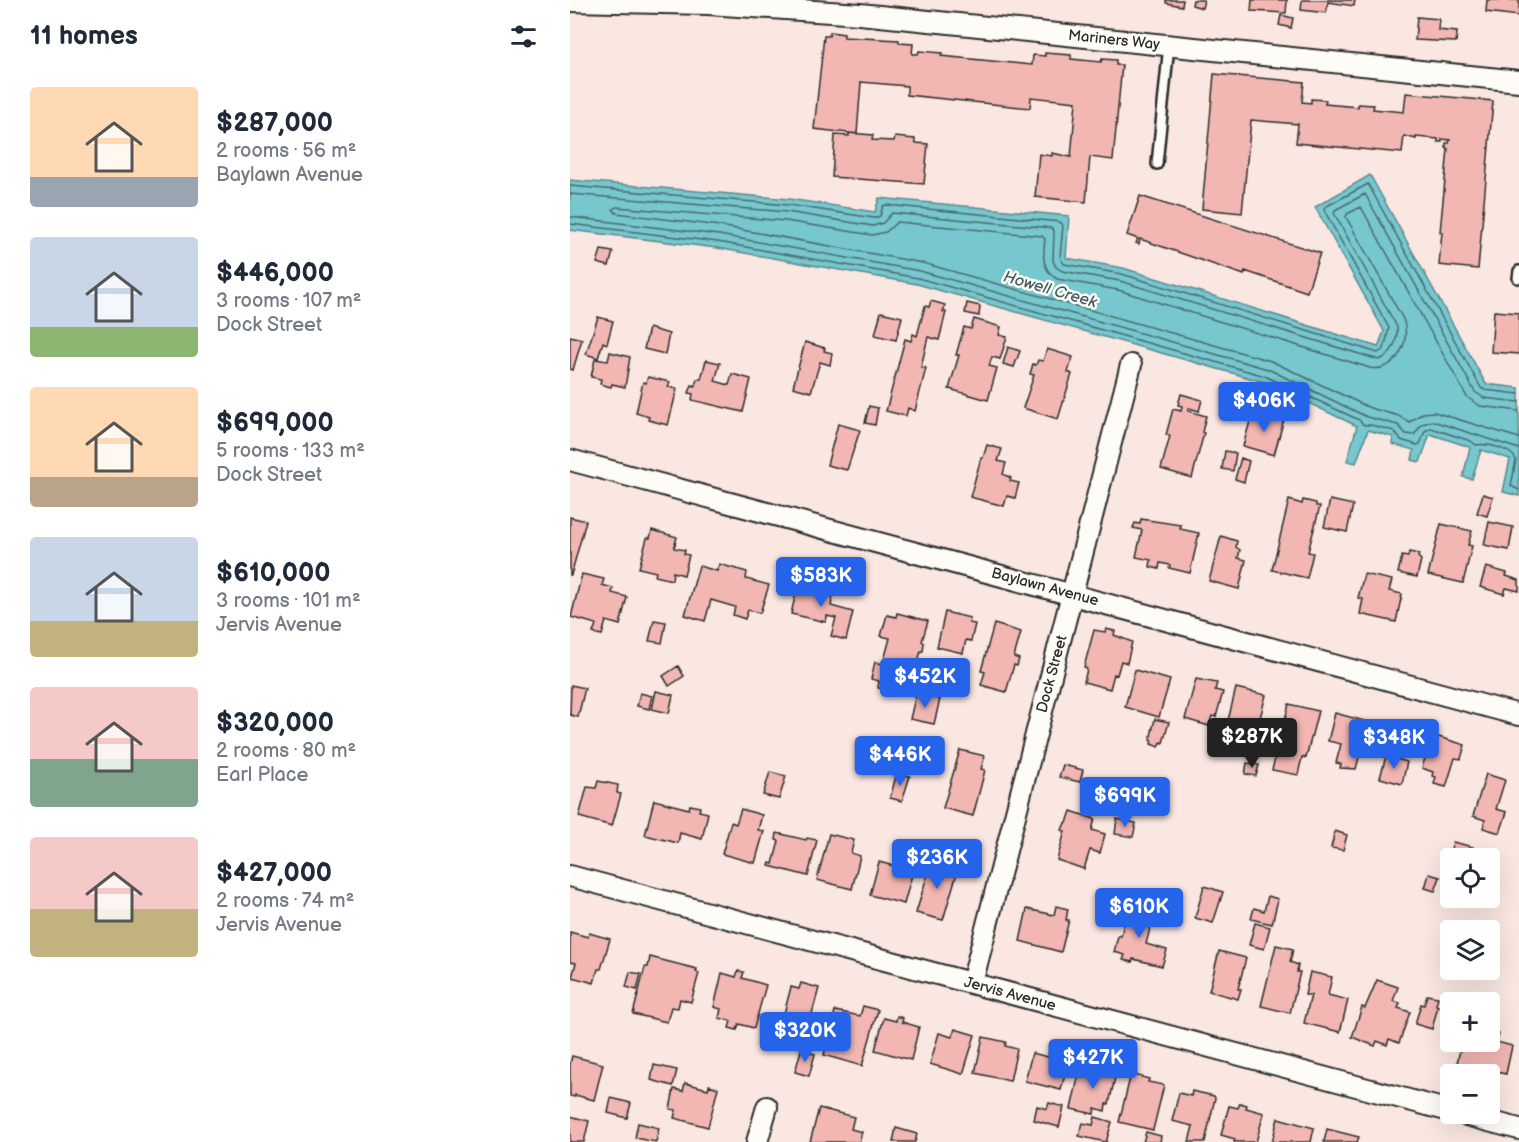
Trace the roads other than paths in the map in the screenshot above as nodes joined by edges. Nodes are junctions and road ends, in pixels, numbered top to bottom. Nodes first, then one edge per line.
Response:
1 (570, 1) edge
2 (861, 7) edge
3 (1169, 45) junction
4 (1519, 81) edge
5 (1157, 164) dead end
6 (1519, 272) edge
7 (1518, 278) edge
8 (1131, 365) dead end
9 (570, 460) edge
10 (1072, 594) junction
11 (1519, 715) edge
12 (570, 876) edge
13 (972, 983) junction
14 (766, 1107) dead end
15 (1440, 1108) edge
16 (1497, 1124) edge
17 (1519, 1130) edge
18 (757, 1142) edge

1 - 2 street, Mariners Way
2 - 3 street, Mariners Way
3 - 4 street, Mariners Way
3 - 5 lane
6 - 7 lane
8 - 10 street, Dock Street
9 - 10 street, Baylawn Avenue
10 - 11 street, Baylawn Avenue
10 - 13 street, Dock Street
12 - 13 street, Jervis Avenue
13 - 15 street, Jervis Avenue
14 - 18 street
16 - 17 street

